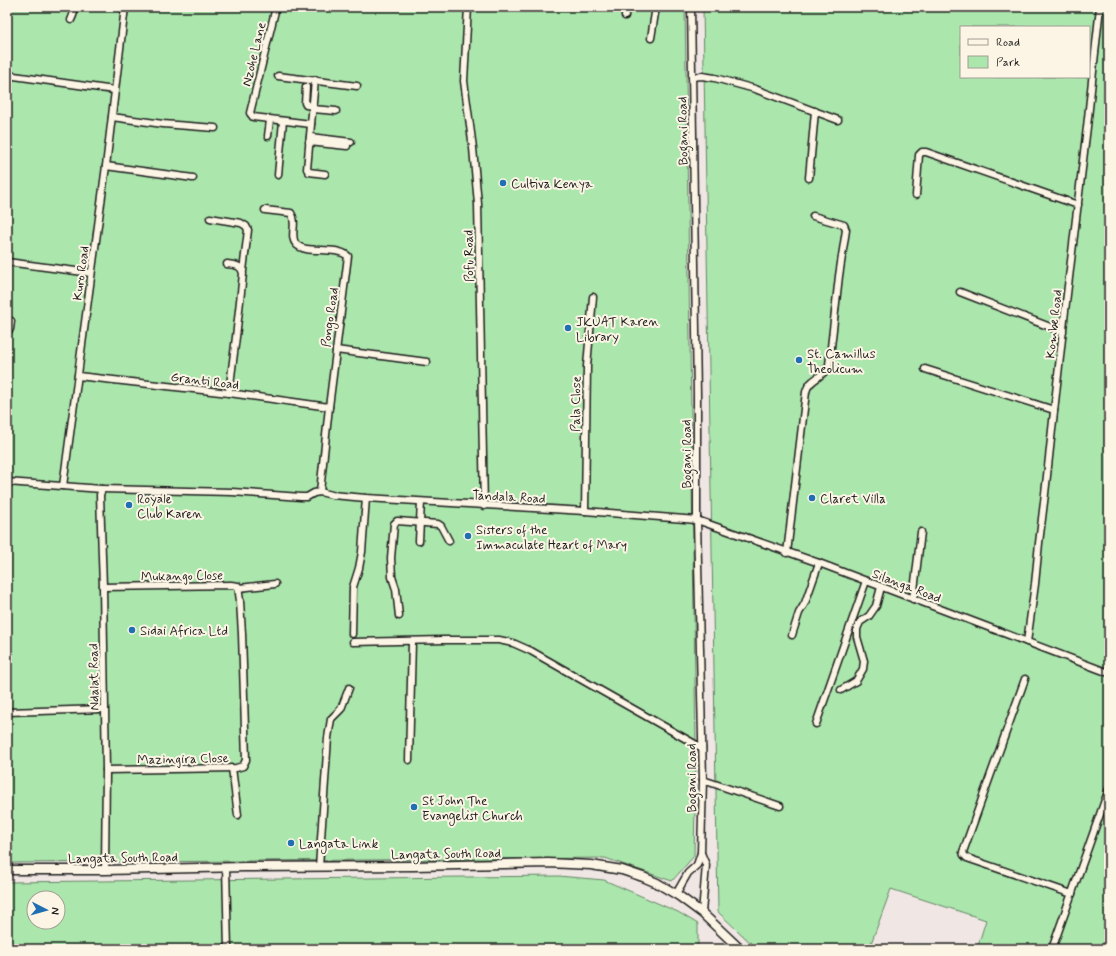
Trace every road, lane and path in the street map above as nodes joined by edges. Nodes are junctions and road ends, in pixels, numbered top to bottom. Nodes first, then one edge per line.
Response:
1 (73, 7) edge
2 (125, 7) edge
3 (276, 7) edge
4 (468, 7) edge
5 (626, 7) edge
6 (656, 7) edge
7 (691, 7) edge
8 (1100, 7) edge
9 (625, 16) dead end
10 (72, 20) dead end
11 (651, 38) dead end
12 (7, 75) edge
13 (278, 76) dead end
14 (692, 77) junction
15 (315, 80) junction
16 (358, 86) dead end
17 (306, 88) dead end
18 (114, 90) junction
19 (313, 108) junction
20 (336, 111) dead end
21 (815, 111) junction
22 (112, 117) junction
23 (270, 120) junction
24 (838, 120) dead end
25 (283, 121) junction
26 (311, 124) junction
27 (215, 128) dead end
28 (268, 136) dead end
29 (310, 140) junction
30 (349, 144) dead end
31 (106, 166) junction
32 (325, 174) dead end
33 (278, 175) dead end
34 (193, 178) dead end
35 (809, 178) dead end
36 (916, 195) dead end
37 (1078, 205) junction
38 (265, 210) dead end
39 (813, 216) dead end
40 (210, 218) dead end
41 (7, 262) edge
42 (227, 264) dead end
43 (243, 271) junction
44 (91, 273) junction
45 (960, 292) dead end
46 (593, 297) dead end
47 (11, 321) dead end
48 (7, 332) edge
49 (1063, 332) junction
50 (336, 350) junction
51 (427, 362) dead end
52 (925, 369) dead end
53 (78, 376) junction
54 (228, 393) junction
55 (329, 407) junction
56 (1054, 410) junction
57 (7, 482) edge
58 (63, 486) junction
59 (99, 488) junction
60 (320, 492) junction
61 (366, 498) junction
62 (421, 502) junction
63 (484, 506) junction
64 (585, 511) junction
65 (697, 520) junction
66 (420, 523) junction
67 (921, 532) dead end
68 (419, 541) dead end
69 (449, 541) dead end
70 (787, 553) junction
71 (819, 563) junction
72 (866, 581) junction
73 (275, 584) dead end
74 (103, 587) junction
75 (881, 587) junction
76 (238, 588) junction
77 (913, 599) junction
78 (399, 616) dead end
79 (352, 634) dead end
80 (792, 635) dead end
81 (353, 642) dead end
82 (412, 642) junction
83 (1027, 642) junction
84 (1109, 673) edge
85 (1024, 679) dead end
86 (349, 688) dead end
87 (841, 690) dead end
88 (245, 702) joint
89 (104, 709) junction
90 (7, 712) edge
91 (816, 724) dead end
92 (702, 748) junction
93 (409, 760) dead end
94 (232, 768) junction
95 (106, 770) junction
96 (703, 780) junction
97 (1109, 789) edge
98 (780, 806) dead end
99 (238, 815) dead end
100 (701, 853) junction
101 (319, 867) junction
102 (226, 868) junction
103 (7, 870) edge
104 (105, 870) junction
105 (676, 894) junction
106 (1072, 894) junction
107 (702, 913) junction
108 (736, 948) edge
109 (228, 949) edge
110 (1052, 949) edge

1 - 10 street
2 - 18 street, Kuro Road
3 - 23 street, Nzohe Lane
4 - 63 street, Pofu Road
5 - 9 street
6 - 11 street
7 - 14 street, Bogani Road
8 - 37 street, Kombe Road
12 - 18 street
13 - 15 street
14 - 21 street
14 - 65 street, Bogani Road
15 - 16 street
15 - 19 street
17 - 19 street
18 - 22 street, Kuro Road
19 - 20 street
19 - 26 street
21 - 24 street
21 - 35 street
22 - 27 street
22 - 31 street, Kuro Road
23 - 25 street
23 - 28 street
25 - 26 street
25 - 33 street
26 - 29 street
29 - 30 street
29 - 32 street
31 - 34 street
31 - 44 street, Kuro Road
36 - 37 street
37 - 49 street, Kombe Road
38 - 50 street, Pongo Road
39 - 70 street
40 - 43 street
41 - 44 street
42 - 43 street
43 - 54 street
44 - 53 street, Kuro Road
45 - 49 street
46 - 64 street, Pala Close
47 - 48 street
49 - 56 street, Kombe Road
50 - 51 street
50 - 55 street, Pongo Road
52 - 56 street
53 - 54 street, Granti Road
53 - 58 street, Kuro Road
54 - 55 street, Granti Road
55 - 60 street, Pongo Road
56 - 83 street, Kombe Road
57 - 58 street
58 - 59 street
59 - 60 street
59 - 74 street, Ndalat Road
60 - 61 street, Tandala Road
61 - 62 street, Tandala Road
61 - 79 street
62 - 63 street, Tandala Road
62 - 66 street
63 - 64 street, Tandala Road
64 - 65 street, Tandala Road
65 - 70 street, Silanga Road
65 - 92 street, Bogani Road
66 - 68 street
66 - 69 street
66 - 78 street
67 - 77 street
70 - 71 street, Silanga Road
71 - 72 street, Silanga Road
71 - 80 street
72 - 75 street, Silanga Road
72 - 91 street
73 - 76 street
74 - 76 street, Mukango Close
74 - 89 street, Ndalat Road
75 - 77 street, Silanga Road
75 - 87 street
76 - 88 street, Mukango Close
77 - 83 street, Silanga Road
81 - 82 street
82 - 92 street
82 - 93 street
83 - 84 street, Silanga Road
85 - 106 street
86 - 101 street
88 - 94 street, Mazingira Close
89 - 90 street
89 - 95 street, Ndalat Road
92 - 96 street, Bogani Road
94 - 95 street, Mazingira Close
94 - 99 street
95 - 104 street, Ndalat Road
96 - 98 street
96 - 100 street, Bogani Road
97 - 106 street
100 - 105 street, Bogani Road
100 - 107 street
101 - 102 street, Langata South Road
101 - 105 street, Langata South Road
102 - 104 street, Langata South Road
102 - 109 street
103 - 104 street, Langata South Road
105 - 107 street, Langata South Road
106 - 110 street
107 - 108 street, Langata South Road

